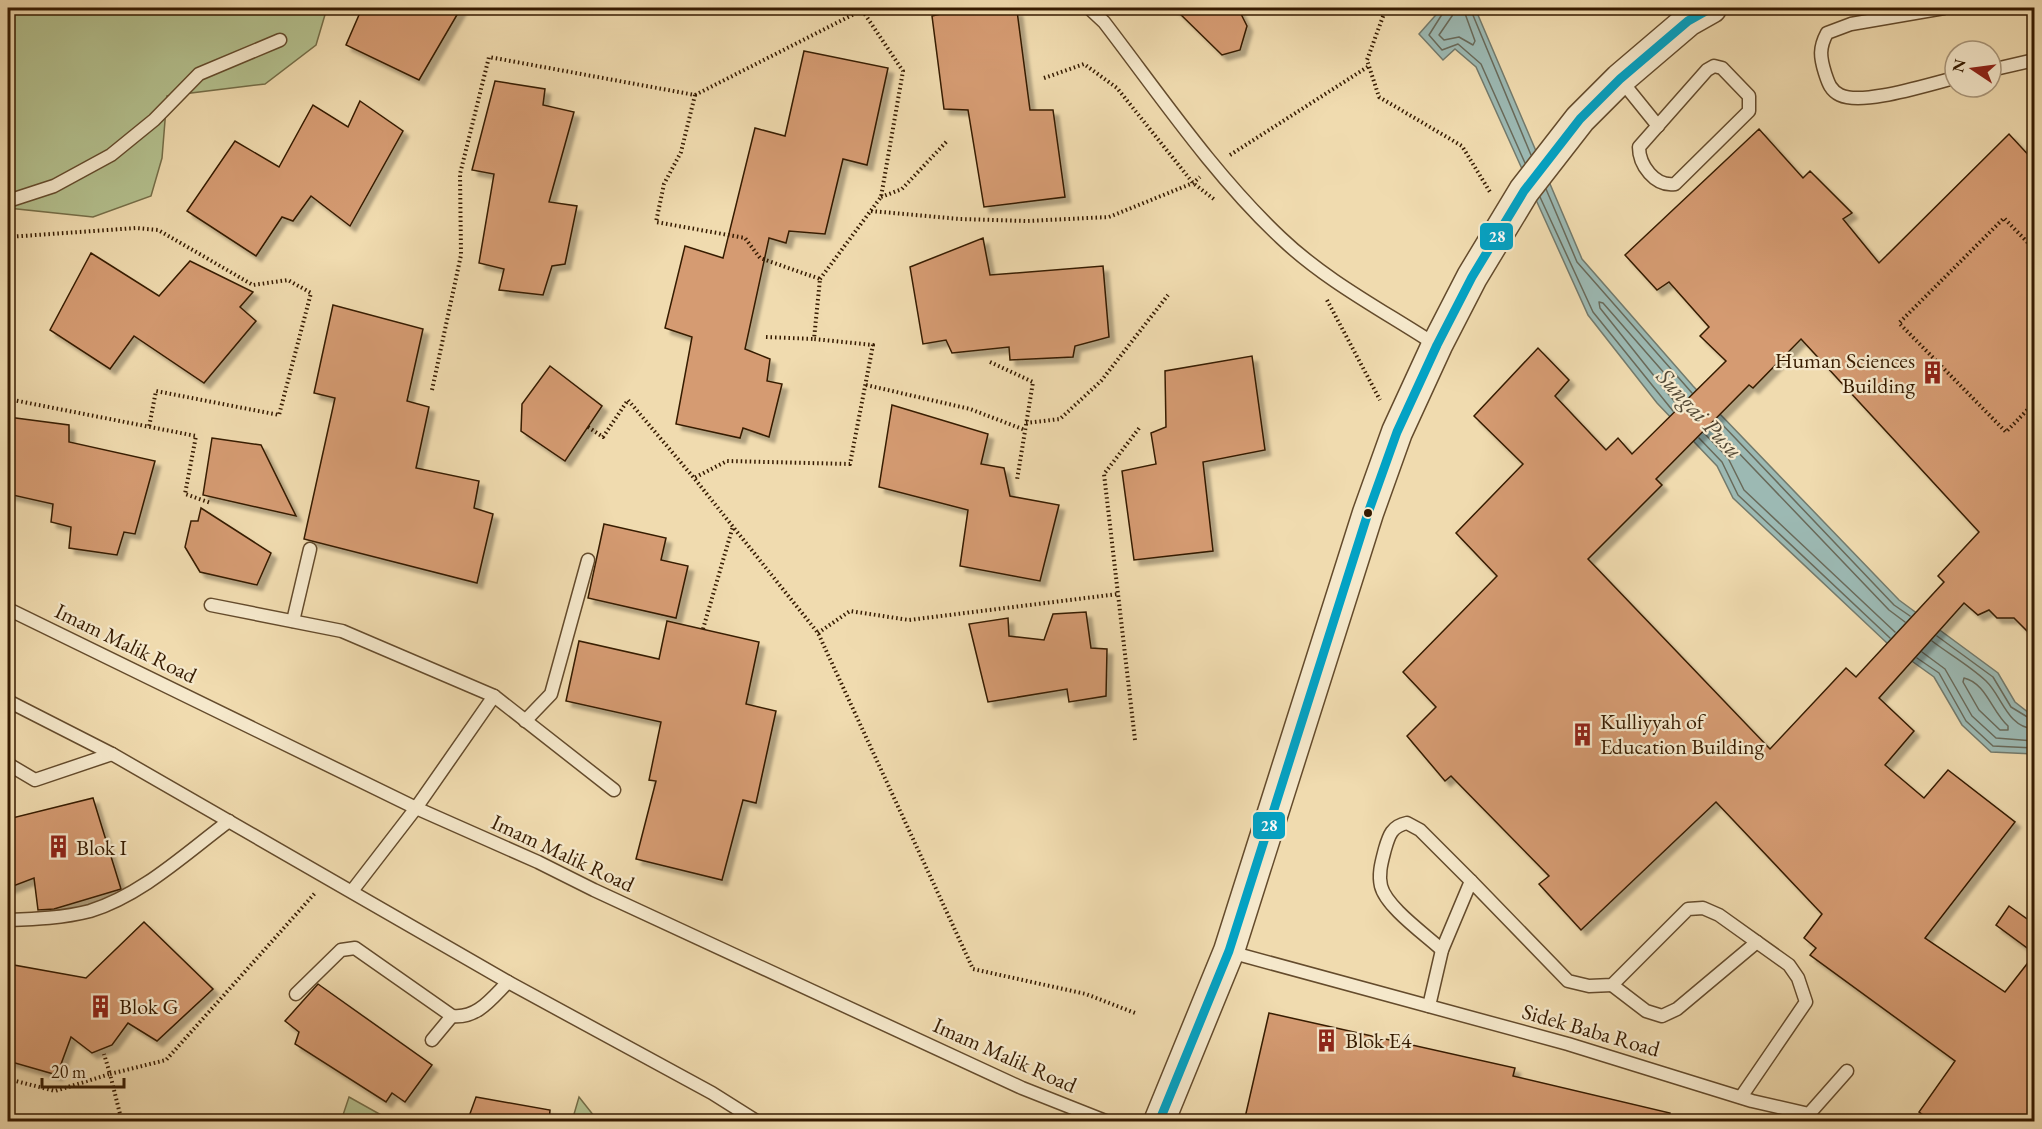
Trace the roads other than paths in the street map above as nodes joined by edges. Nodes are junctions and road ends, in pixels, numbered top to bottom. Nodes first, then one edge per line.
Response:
1 (1089, 8) edge
2 (1711, 8) edge
3 (1944, 8) edge
4 (280, 40) dead end
5 (2034, 60) edge
6 (2003, 67) edge
7 (1620, 79) junction
8 (1943, 81) edge
9 (1658, 126) junction
10 (8, 201) edge
11 (1437, 345) junction
12 (310, 549) dead end
13 (588, 560) dead end
14 (211, 605) dead end
15 (8, 609) edge
16 (293, 621) junction
17 (494, 696) junction
18 (8, 701) edge
19 (525, 721) junction
20 (112, 754) junction
21 (8, 764) edge
22 (614, 790) dead end
23 (416, 808) junction
24 (229, 821) junction
25 (1471, 881) junction
26 (352, 891) junction
27 (8, 920) edge
28 (1757, 942) junction
29 (1442, 950) junction
30 (1228, 951) junction
31 (508, 982) junction
32 (1612, 985) junction
33 (296, 994) dead end
34 (1429, 1006) junction
35 (452, 1016) junction
36 (432, 1040) dead end
37 (1847, 1071) dead end
38 (1741, 1097) junction
39 (758, 1122) edge
40 (1108, 1122) edge
41 (1159, 1122) edge

1 - 11 lane
2 - 7 street
3 - 8 lane
4 - 10 lane
5 - 6 lane
7 - 9 lane
7 - 11 street
9 - 9 lane
11 - 30 street
12 - 16 lane
13 - 19 lane
14 - 16 lane
15 - 23 lane, Imam Malik Road
16 - 17 lane
17 - 19 lane
17 - 23 lane
18 - 20 lane
19 - 22 lane
20 - 21 lane
20 - 24 lane
23 - 26 lane
23 - 40 lane, Imam Malik Road
24 - 26 lane
24 - 27 lane
25 - 29 lane
25 - 29 lane, Sidek Baba Road
25 - 32 lane, Sidek Baba Road
26 - 31 lane
28 - 32 lane, Sidek Baba Road
28 - 32 lane
28 - 38 lane
29 - 34 lane
30 - 34 lane, Sidek Baba Road
30 - 41 street
31 - 35 lane
31 - 39 lane
33 - 35 lane
34 - 38 lane, Sidek Baba Road
35 - 36 lane
37 - 38 lane, Sidek Baba Road

